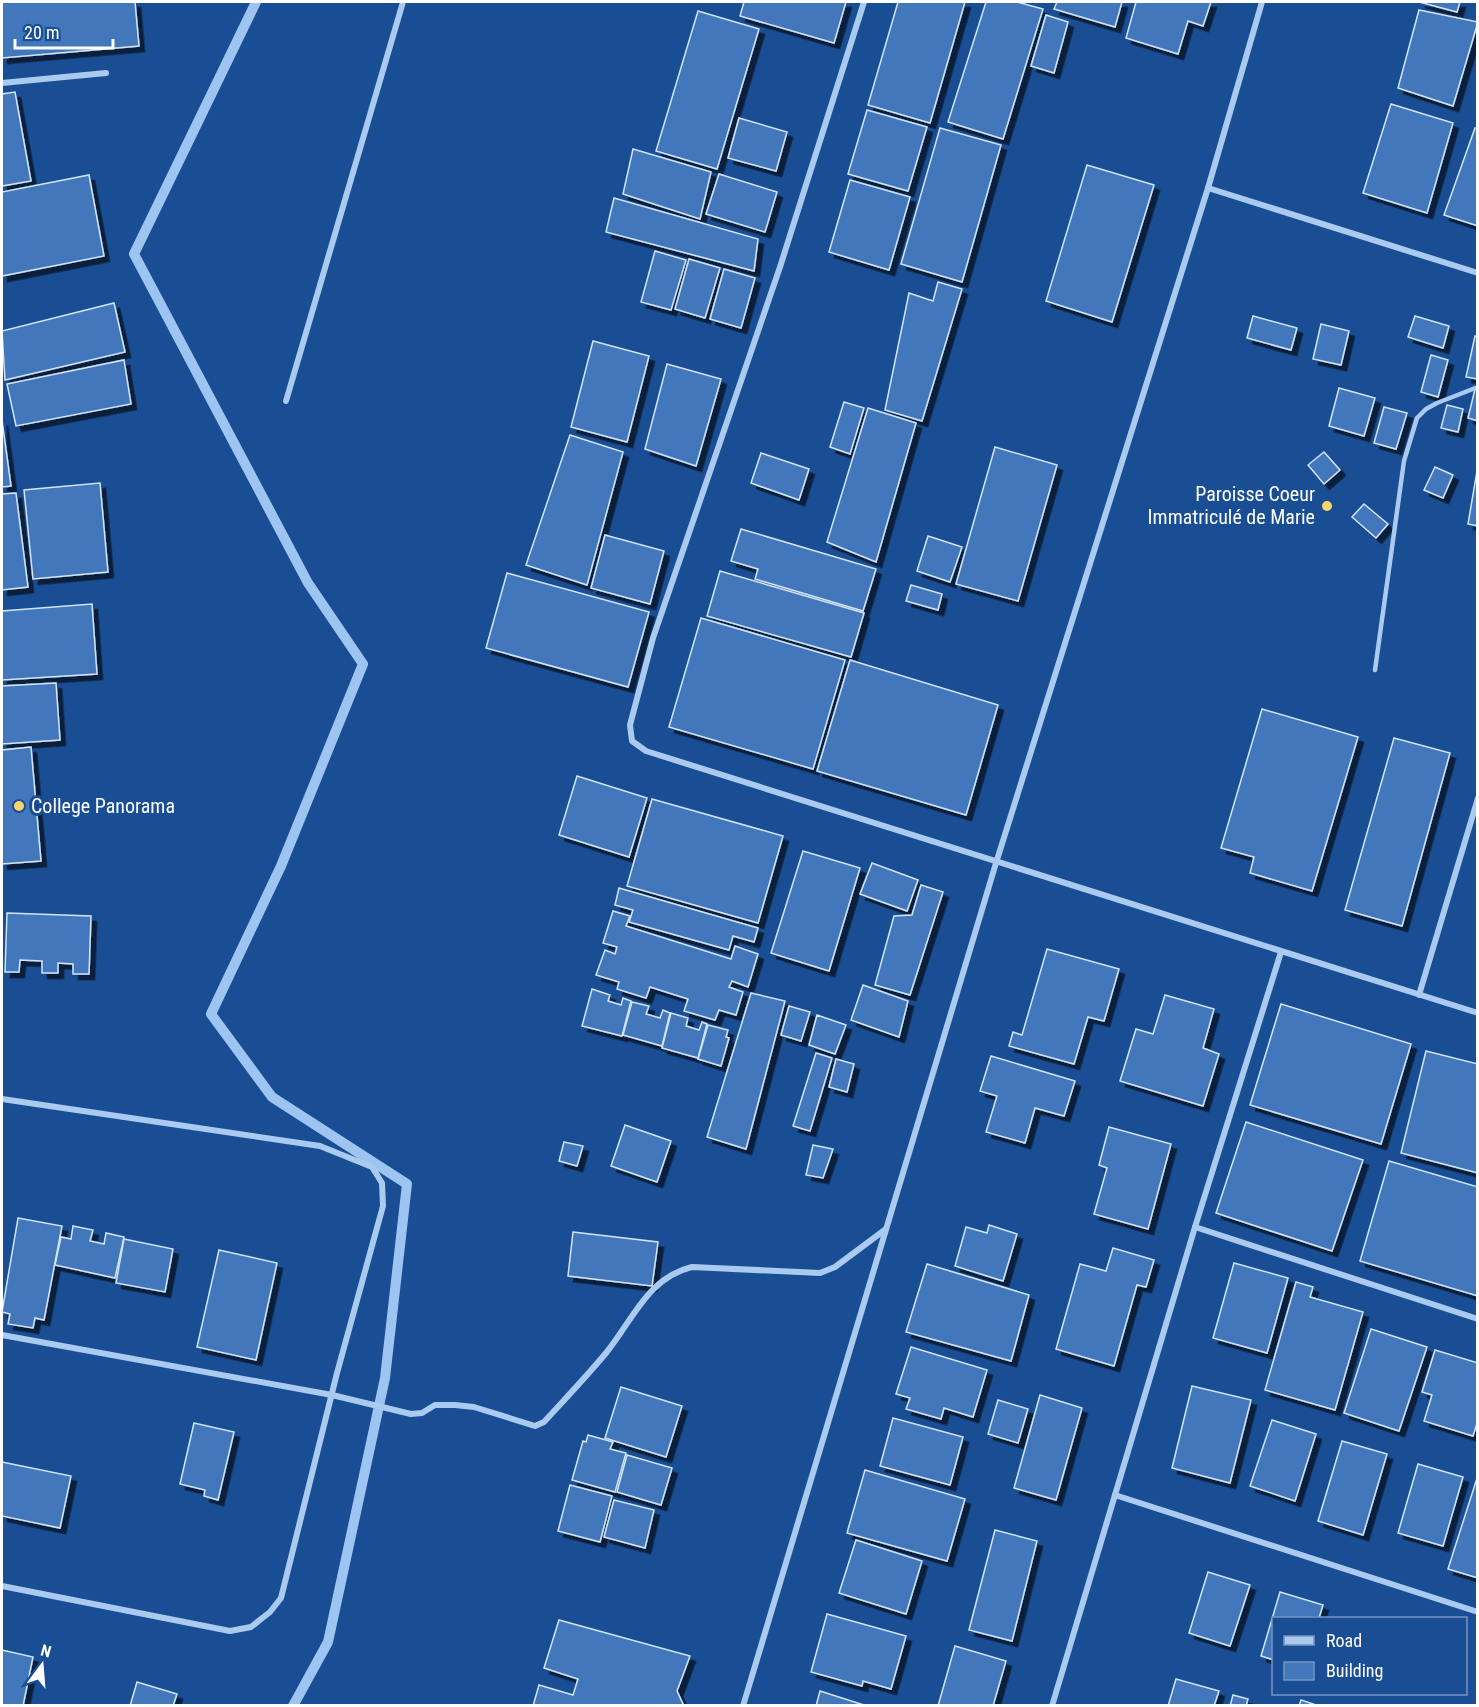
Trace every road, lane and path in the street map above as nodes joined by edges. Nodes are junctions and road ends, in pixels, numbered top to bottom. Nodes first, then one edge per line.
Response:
1 (403, 2) edge
2 (864, 2) edge
3 (1262, 2) edge
4 (106, 73) dead end
5 (2, 83) edge
6 (1208, 188) junction
7 (1478, 273) edge
8 (1478, 387) edge
9 (286, 401) dead end
10 (1375, 670) dead end
11 (1478, 798) edge
12 (996, 863) junction
13 (1281, 952) junction
14 (1419, 995) junction
15 (1478, 1013) edge
16 (2, 1099) edge
17 (1195, 1227) junction
18 (886, 1228) junction
19 (1478, 1319) edge
20 (2, 1335) edge
21 (332, 1395) junction
22 (1115, 1495) junction
23 (2, 1586) edge
24 (1478, 1612) edge
25 (743, 1706) edge
26 (1052, 1706) edge

1 - 9 street
2 - 12 street
3 - 6 street
4 - 5 street
6 - 7 street
6 - 12 street
8 - 10 lane
11 - 14 street
12 - 13 street
12 - 18 street
13 - 14 street
13 - 17 street
14 - 15 street
16 - 21 street
17 - 19 street
17 - 22 street
18 - 21 street
18 - 25 street
20 - 21 street
21 - 23 street
22 - 24 street
22 - 26 street

